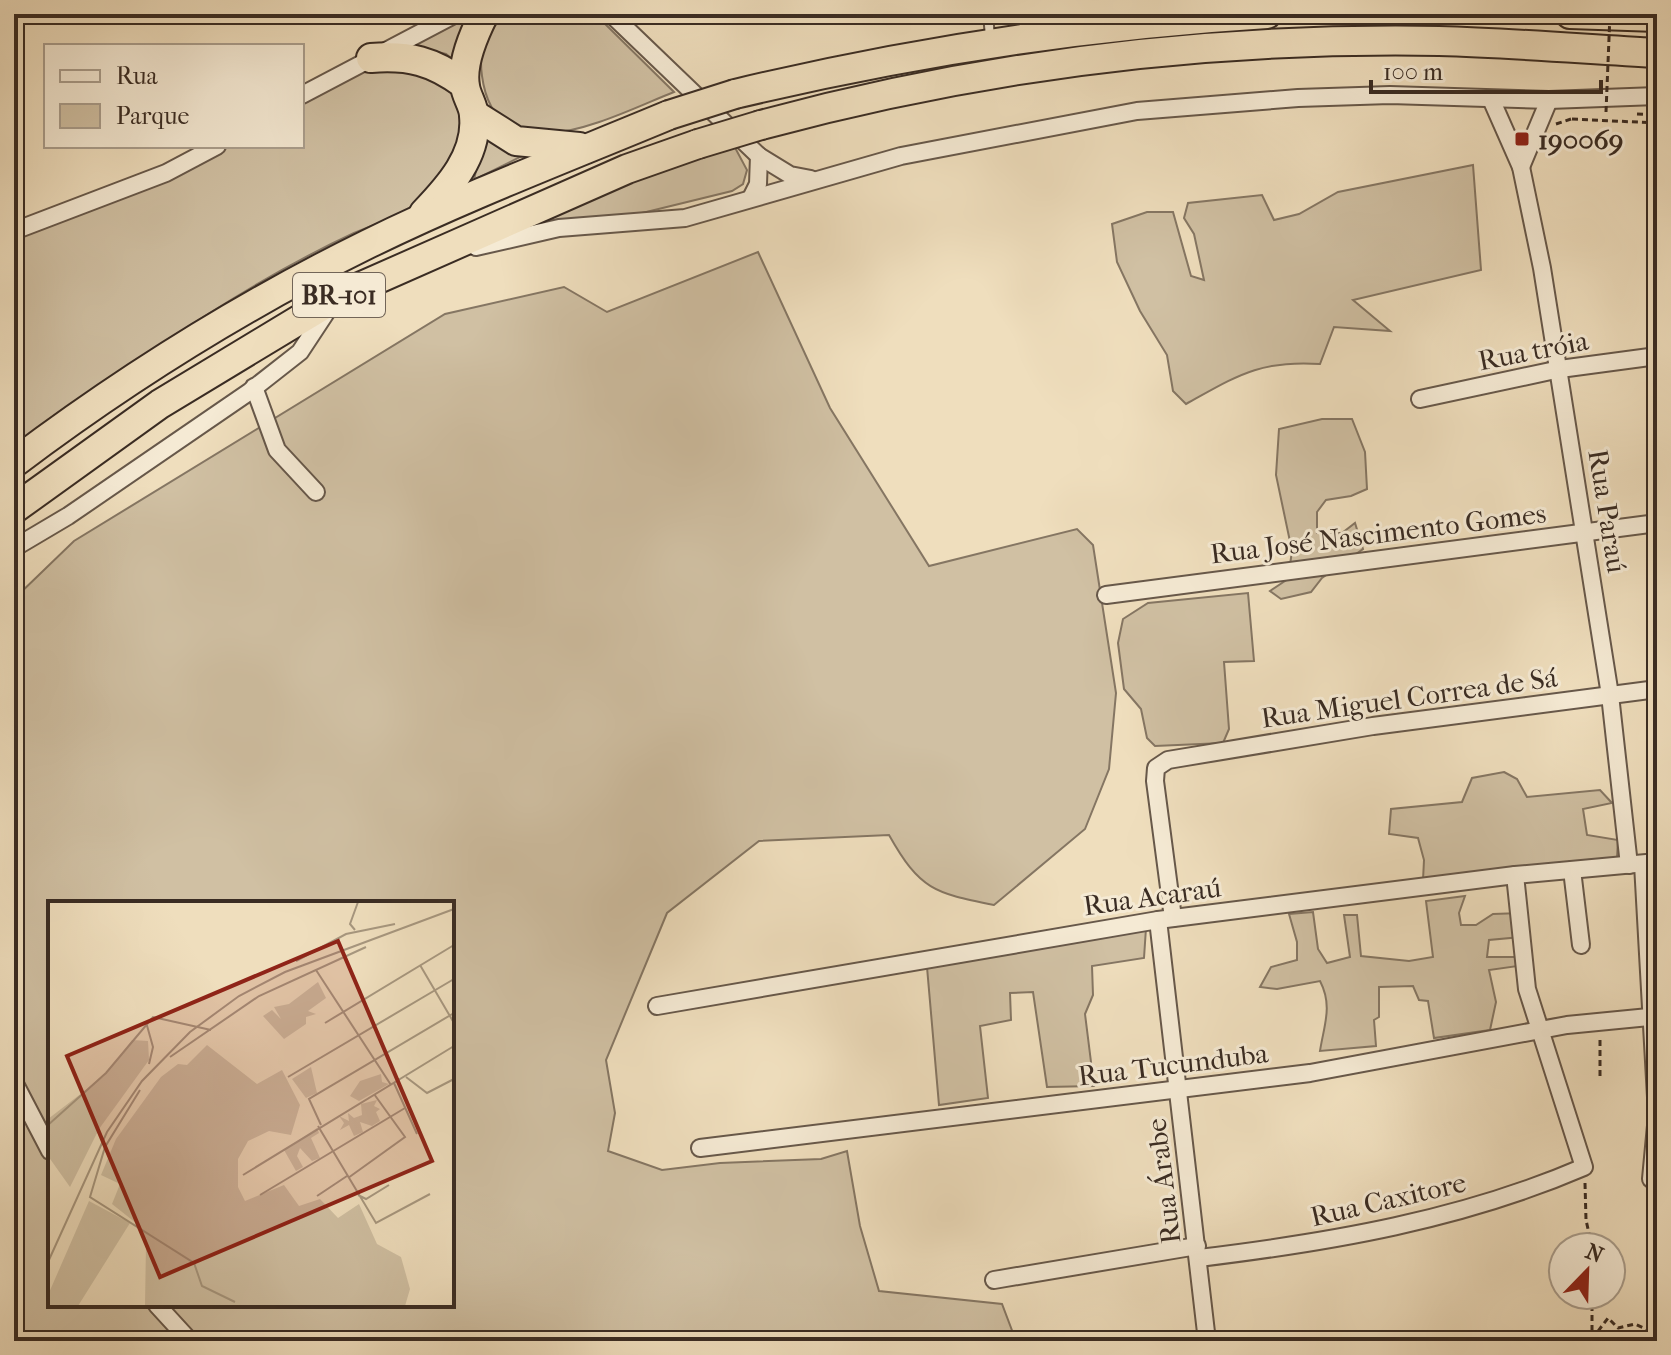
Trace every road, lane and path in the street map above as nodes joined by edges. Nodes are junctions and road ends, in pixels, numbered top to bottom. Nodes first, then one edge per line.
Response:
1 (456, 14) edge
2 (484, 14) edge
3 (611, 14) edge
4 (1267, 14) edge
5 (1570, 14) edge
6 (1610, 14) edge
7 (1657, 17) edge
8 (1167, 18) edge
9 (1024, 25) edge
10 (989, 28) edge
11 (1657, 53) edge
12 (371, 58) junction
13 (464, 84) junction
14 (304, 94) edge
15 (1657, 96) edge
16 (1491, 99) junction
17 (1574, 99) junction
18 (1549, 100) junction
19 (1606, 112) dead end
20 (475, 115) junction
21 (1572, 119) junction
22 (1657, 123) edge
23 (1537, 129) junction
24 (588, 147) junction
25 (213, 148) edge
26 (759, 156) junction
27 (1521, 167) junction
28 (815, 179) junction
29 (751, 198) junction
30 (415, 222) junction
31 (14, 231) edge
32 (401, 268) junction
33 (337, 297) junction
34 (1657, 356) edge
35 (1560, 369) junction
36 (254, 387) junction
37 (1420, 399) dead end
38 (14, 463) edge
39 (316, 492) dead end
40 (14, 509) edge
41 (1657, 523) edge
42 (1585, 532) junction
43 (14, 548) edge
44 (1106, 595) dead end
45 (1657, 689) edge
46 (1610, 695) junction
47 (1168, 760) joint
48 (1643, 863) edge
49 (1572, 870) junction
50 (1515, 875) junction
51 (1166, 919) junction
52 (1581, 945) dead end
53 (657, 1006) dead end
54 (1600, 1021) junction
55 (1652, 1023) edge
56 (1541, 1030) junction
57 (1600, 1076) dead end
58 (1178, 1089) junction
59 (16, 1093) edge
60 (1656, 1095) edge
61 (1657, 1133) edge
62 (48, 1148) edge
63 (700, 1148) dead end
64 (1584, 1167) junction
65 (1651, 1179) dead end
66 (1588, 1231) edge
67 (1198, 1252) junction
68 (994, 1280) dead end
69 (159, 1307) edge
70 (1592, 1311) edge
71 (1657, 1334) edge
72 (190, 1341) edge
73 (1207, 1341) edge

1 - 12 street
2 - 13 highway
3 - 26 street
4 - 8 highway, BR-101
5 - 7 highway
6 - 19 path, bridge
8 - 9 highway, BR-101
9 - 10 highway, BR-101
10 - 24 highway, BR-101, bridge
11 - 32 highway, BR-101, bridge
12 - 13 highway
12 - 14 street
13 - 20 highway
15 - 17 street
16 - 18 street
16 - 27 street, Rua Paraú
16 - 28 street
17 - 18 street
17 - 21 path
18 - 23 street
20 - 24 highway
20 - 30 highway
21 - 22 path
21 - 23 path
23 - 27 street
24 - 30 highway, BR-101
25 - 31 street
26 - 28 street
26 - 29 street
27 - 35 street, Rua Paraú
28 - 29 street
29 - 32 street
30 - 38 highway, BR-101
32 - 33 highway, BR-101
33 - 36 street
33 - 40 highway, BR-101
34 - 35 street, Rua tróia
35 - 37 street, Rua tróia
35 - 42 street, Rua Paraú
36 - 39 street
36 - 43 street
41 - 42 street, Rua José Nascimento Gomes
42 - 44 street, Rua José Nascimento Gomes
42 - 46 street, Rua Paraú
45 - 46 street, Rua Miguel Correa de Sá
46 - 47 street, Rua Miguel Correa de Sá
46 - 48 street, Rua Paraú
47 - 51 street, Rua Árabe
48 - 49 street, Rua Acaraú
48 - 55 street, Rua Paraú
49 - 50 street, Rua Acaraú
49 - 52 street
50 - 51 street, Rua Acaraú
50 - 56 street
51 - 53 street, Rua Acaraú
51 - 58 street, Rua Árabe
54 - 55 street, Rua Tucunduba
54 - 56 street, Rua Tucunduba
54 - 57 path
55 - 60 street, Rua Paraú
56 - 58 street, Rua Tucunduba
56 - 64 street
58 - 63 street, Rua Tucunduba
58 - 67 street, Rua Árabe
59 - 62 street
60 - 61 street, Rua Paraú
61 - 65 street, Rua Paraú
64 - 66 path
64 - 67 street, Rua Caxitore
67 - 68 street, Rua Caxitore
67 - 73 street, Rua Árabe
69 - 72 street
70 - 71 path

